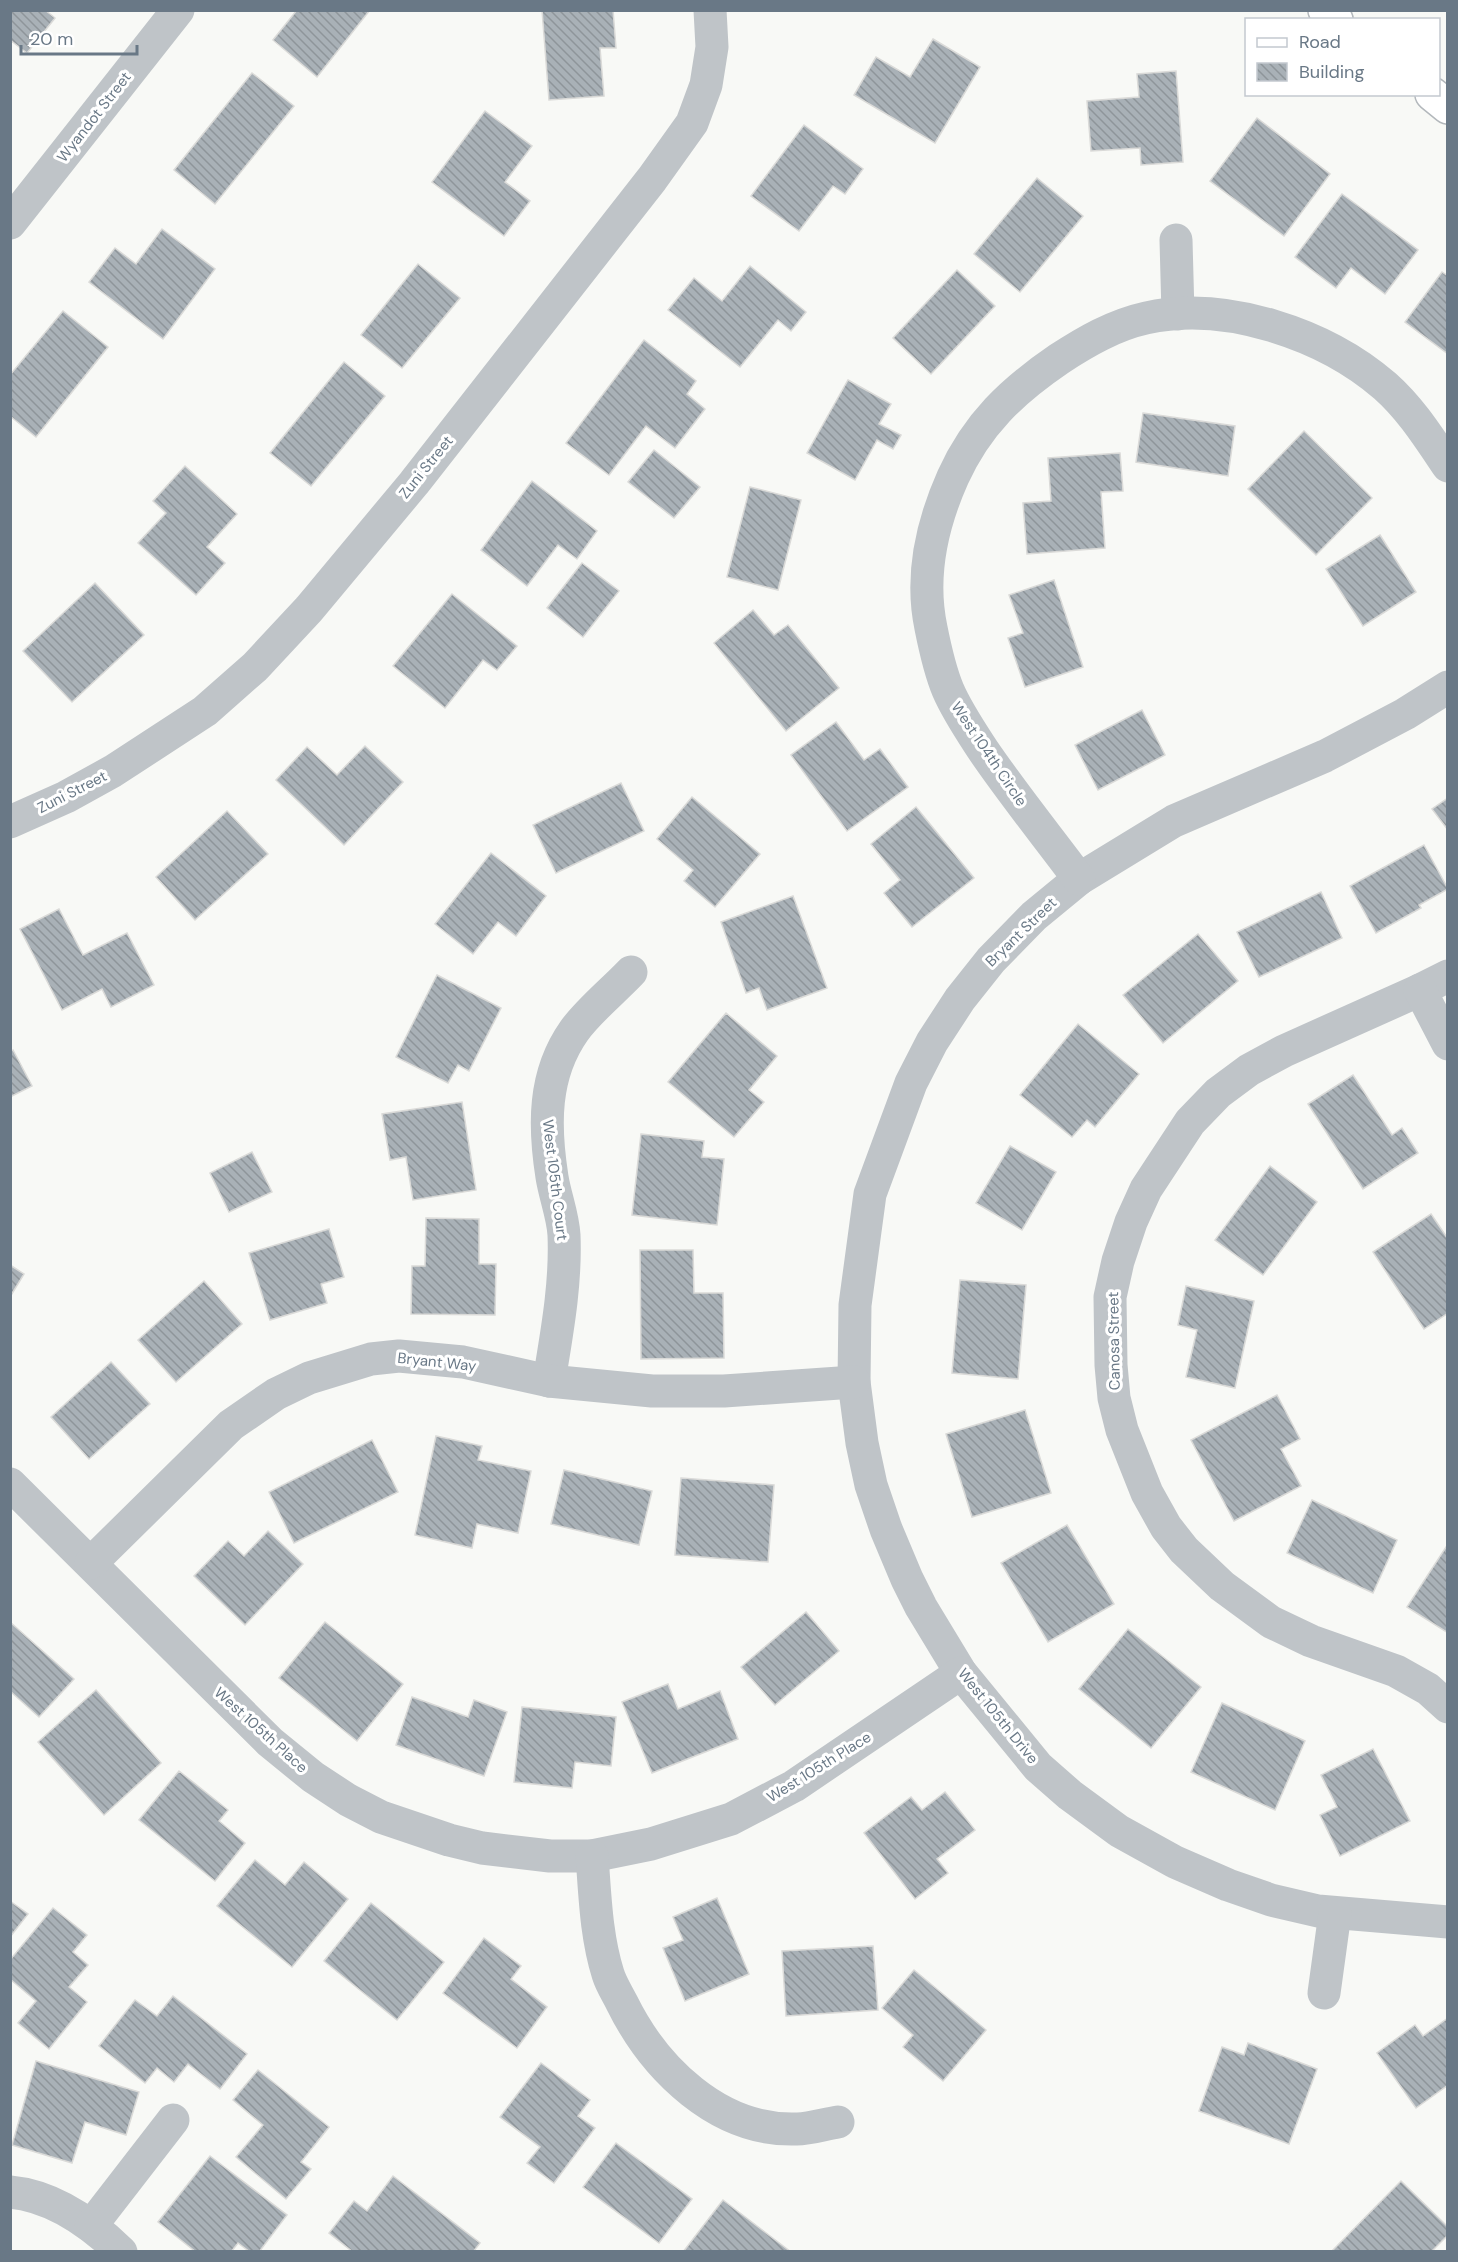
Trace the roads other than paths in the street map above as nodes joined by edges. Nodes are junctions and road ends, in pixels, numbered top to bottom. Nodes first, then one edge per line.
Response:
1 (178, 10) edge
2 (715, 10) edge
3 (710, 11) edge
4 (1435, 96) edge
5 (1448, 106) edge
6 (10, 223) edge
7 (1176, 240) dead end
8 (1178, 314) junction
9 (1448, 466) edge
10 (1448, 687) edge
11 (10, 822) edge
12 (1079, 879) junction
13 (631, 972) dead end
14 (1434, 983) edge
15 (1448, 1044) edge
16 (549, 1381) junction
17 (854, 1382) junction
18 (10, 1484) edge
19 (91, 1563) junction
20 (961, 1673) junction
21 (1448, 1707) edge
22 (592, 1856) junction
23 (1335, 1913) junction
24 (1448, 1922) edge
25 (1324, 1993) dead end
26 (173, 2120) dead end
27 (838, 2122) dead end
28 (10, 2192) edge
29 (91, 2226) junction
30 (121, 2252) edge

1 - 6 street, Wyandot Street
2 - 3 street, Zuni Street
3 - 11 street, Zuni Street
4 - 5 main road
7 - 8 street
8 - 9 street, West 104th Circle
8 - 12 street, West 104th Circle
10 - 12 street, Bryant Street
12 - 17 street, Bryant Street
13 - 16 street, West 105th Court
14 - 15 street
14 - 21 street, Canosa Street
16 - 17 street, Bryant Way
16 - 19 street, Bryant Way
17 - 20 street, West 105th Drive
18 - 19 street, West 105th Place
19 - 22 street, West 105th Place
20 - 22 street, West 105th Place
20 - 23 street, West 105th Drive
22 - 27 street
23 - 24 street, West 105th Drive
23 - 25 street
26 - 29 street
28 - 29 street
29 - 30 street

